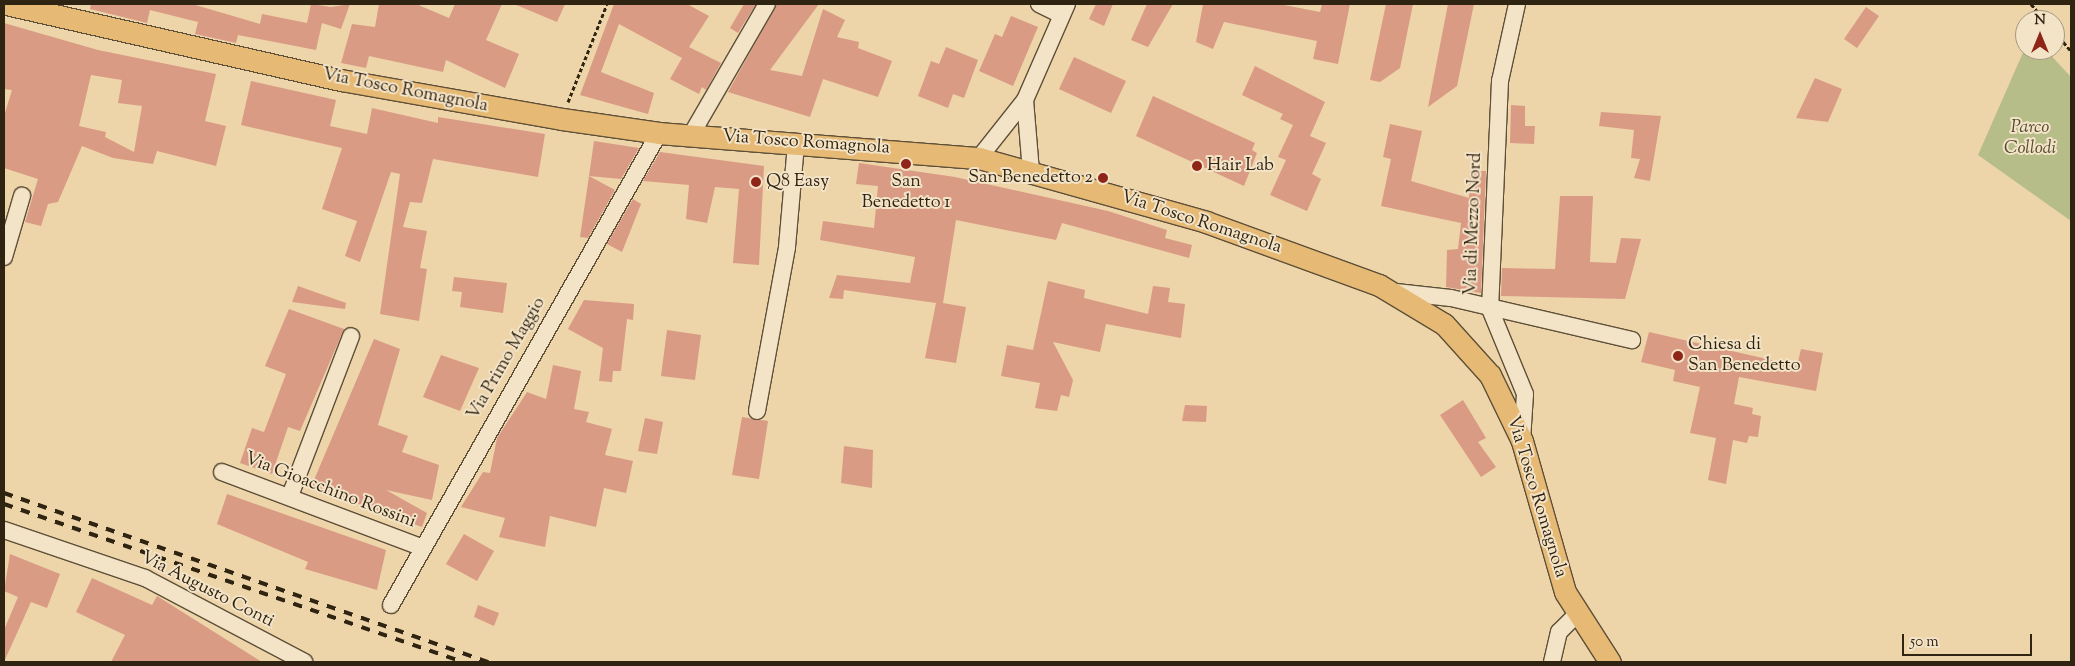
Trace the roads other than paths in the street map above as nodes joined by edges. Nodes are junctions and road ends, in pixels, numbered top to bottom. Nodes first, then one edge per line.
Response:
1 (6, 4) edge
2 (767, 4) edge
3 (1039, 4) edge
4 (1517, 4) edge
5 (1064, 9) edge
6 (1025, 100) junction
7 (659, 133) junction
8 (690, 135) junction
9 (796, 144) junction
10 (979, 158) junction
11 (1031, 172) junction
12 (22, 196) dead end
13 (4, 257) edge
14 (1396, 292) junction
15 (1490, 309) junction
16 (351, 336) dead end
17 (1632, 340) dead end
18 (757, 411) dead end
19 (1522, 441) junction
20 (222, 472) dead end
21 (290, 496) junction
22 (4, 530) edge
23 (424, 548) junction
24 (391, 605) dead end
25 (1576, 614) junction
26 (304, 662) edge
27 (1552, 662) edge
28 (1610, 662) edge

1 - 7 main road, Via Tosco Romagnola
2 - 8 street
3 - 5 street
4 - 15 street, Via di Mezzo Nord
5 - 6 street
6 - 10 street
6 - 11 street
7 - 8 main road, Via Tosco Romagnola
7 - 23 street, Via Primo Maggio
8 - 9 main road, Via Tosco Romagnola
9 - 10 main road, Via Tosco Romagnola
9 - 18 street
10 - 11 main road, Via Tosco Romagnola
11 - 14 main road, Via Tosco Romagnola
12 - 13 street
14 - 15 street
14 - 19 main road, Via Tosco Romagnola
15 - 17 street
15 - 19 street, Via di Mezzo Nord
16 - 21 street
19 - 25 main road, Via Tosco Romagnola
20 - 21 street, Via Gioacchino Rossini
21 - 23 street, Via Gioacchino Rossini
22 - 26 street, Via Augusto Conti
23 - 24 street, Via Primo Maggio
25 - 27 street
25 - 28 main road, Via Tosco Romagnola

